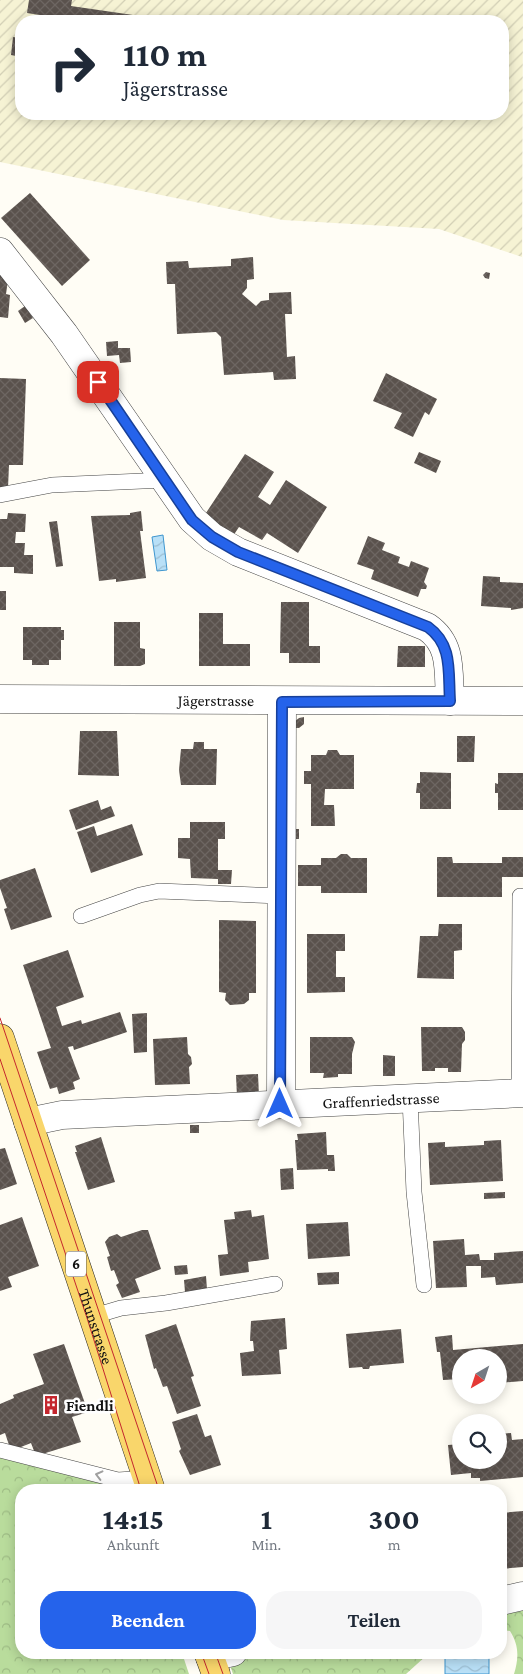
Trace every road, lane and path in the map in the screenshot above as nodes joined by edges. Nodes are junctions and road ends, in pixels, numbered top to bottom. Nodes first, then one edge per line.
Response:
1 (0, 252) edge
2 (165, 480) junction
3 (0, 495) edge
4 (0, 699) edge
5 (450, 701) junction
6 (523, 701) edge
7 (282, 702) junction
8 (281, 896) junction
9 (520, 896) dead end
10 (81, 916) dead end
11 (0, 1038) edge
12 (9, 1092) edge
13 (521, 1093) edge
14 (410, 1098) junction
15 (280, 1104) junction
16 (28, 1122) junction
17 (275, 1284) dead end
18 (424, 1285) dead end
19 (94, 1316) junction
20 (0, 1450) edge
21 (149, 1484) edge
22 (523, 1596) edge
23 (507, 1600) edge

1 - 2 street
2 - 3 lane
2 - 5 street
4 - 7 street, Jägerstrasse
5 - 6 street, Jägerstrasse
5 - 7 street, Jägerstrasse
7 - 8 street
8 - 10 lane
8 - 15 street
9 - 13 lane
11 - 12 main road, Thunstrasse / 6
12 - 16 main road, Thunstrasse / 6
13 - 14 street, Graffenriedstrasse
14 - 15 street, Graffenriedstrasse
14 - 18 lane
15 - 16 street, Graffenriedstrasse
16 - 19 main road, Thunstrasse / 6
17 - 19 lane
19 - 21 main road, Thunstrasse / 6
21 -> 20 lane, Thunstrasse
22 - 23 street

